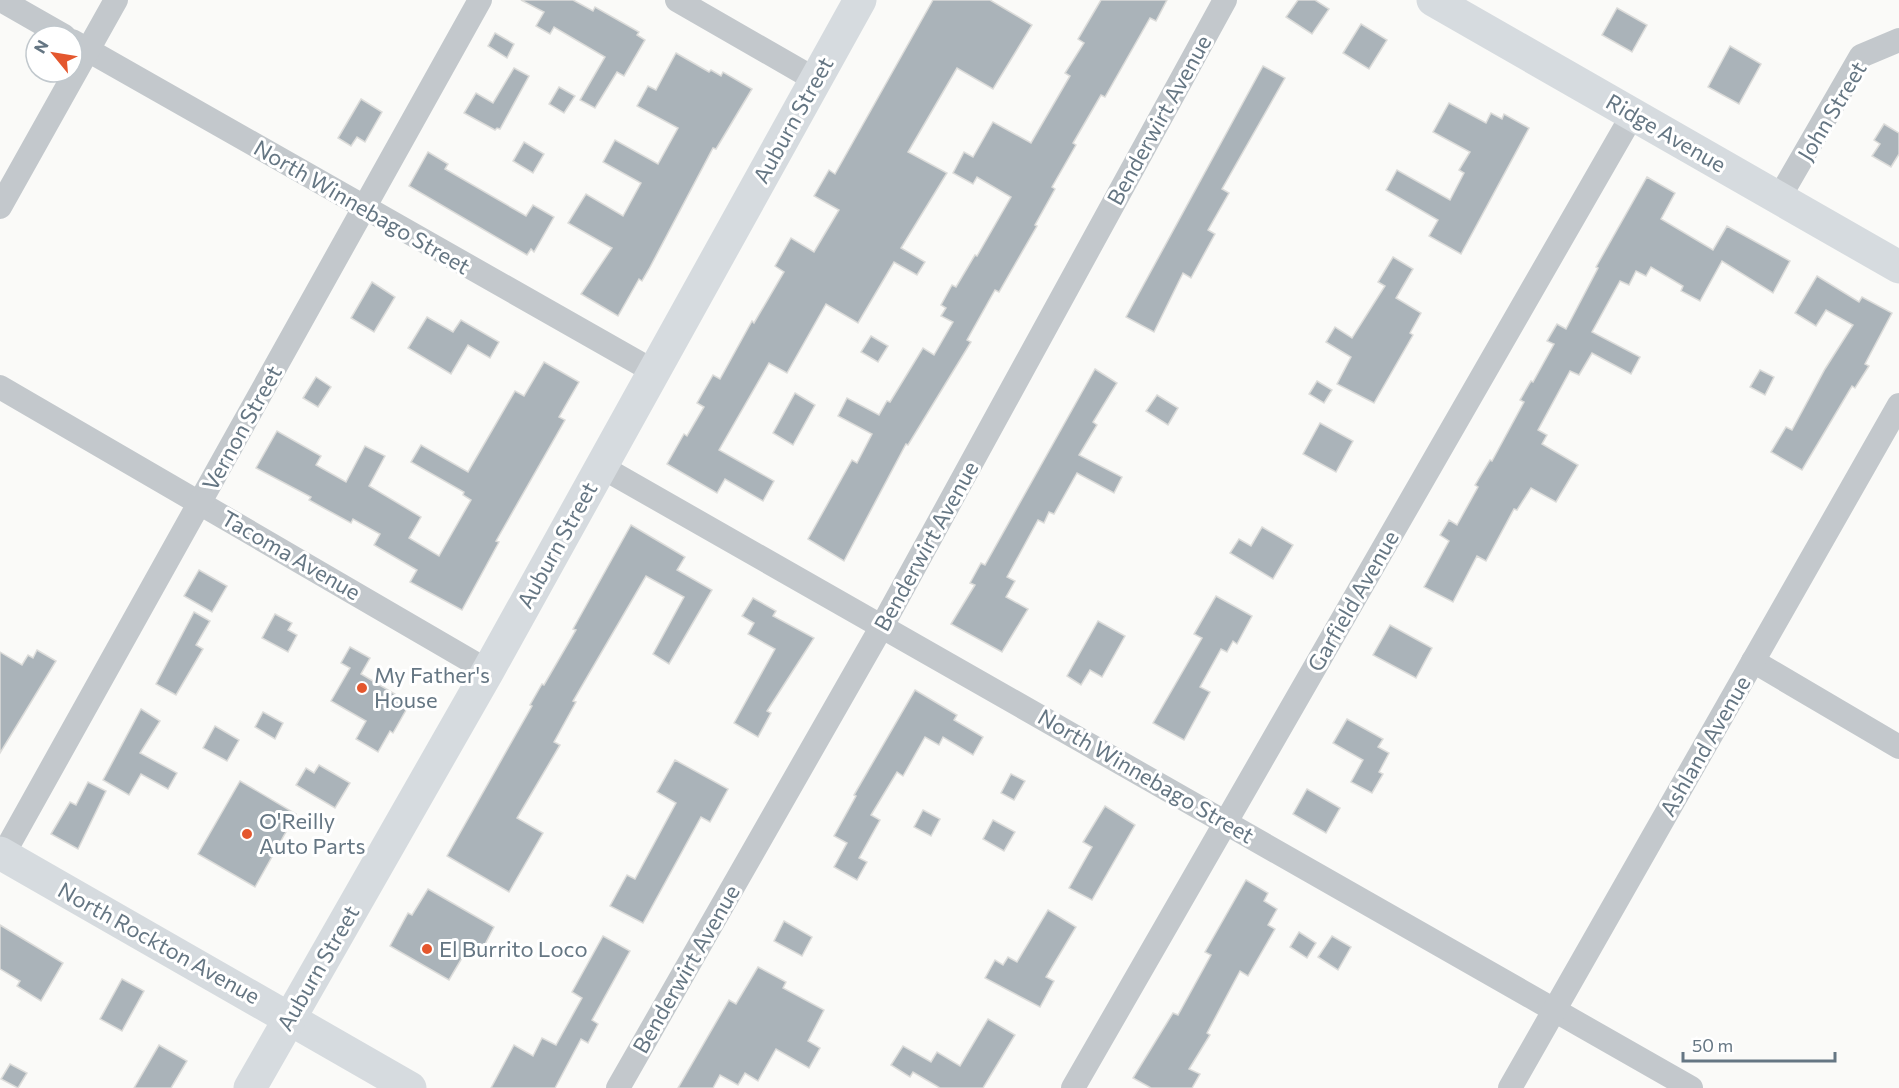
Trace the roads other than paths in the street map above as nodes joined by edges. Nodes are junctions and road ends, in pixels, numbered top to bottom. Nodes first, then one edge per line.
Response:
1 (1, 0) edge
2 (116, 0) edge
3 (480, 0) edge
4 (677, 0) edge
5 (860, 0) edge
6 (1225, 0) edge
7 (1433, 0) edge
8 (43, 24) edge
9 (84, 40) edge
10 (1899, 40) edge
11 (84, 47) edge
12 (816, 80) junction
13 (61, 84) edge
14 (1633, 114) junction
15 (1779, 198) junction
16 (0, 207) edge
17 (364, 208) junction
18 (1899, 267) edge
19 (653, 371) junction
20 (0, 387) edge
21 (1899, 405) edge
22 (600, 466) junction
23 (201, 502) junction
24 (882, 626) junction
25 (1753, 661) junction
26 (488, 671) junction
27 (1899, 747) edge
28 (1226, 821) junction
29 (2, 854) edge
30 (1555, 1010) junction
31 (290, 1018) junction
32 (250, 1088) edge
33 (410, 1088) edge
34 (618, 1088) edge
35 (1073, 1088) edge
36 (1510, 1088) edge
37 (1690, 1088) edge

1 - 8 street
2 - 9 street
3 - 17 street, Vernon Street
4 - 12 street
5 - 12 main road, Auburn Street
6 - 24 street, Benderwirt Avenue
7 - 14 main road, Ridge Avenue
10 - 15 street, John Street
11 - 17 street, North Winnebago Street
12 - 19 main road, Auburn Street
13 - 16 street
14 - 15 main road, Ridge Avenue
14 - 28 street, Garfield Avenue
15 - 18 main road, Ridge Avenue
17 - 19 street, North Winnebago Street
17 - 23 street, Vernon Street
19 - 22 main road, Auburn Street
20 - 23 street, Tacoma Avenue
21 - 25 street, Ashland Avenue
22 - 24 street, North Winnebago Street
22 - 26 main road, Auburn Street
23 - 26 street, Tacoma Avenue
23 - 29 street, Vernon Street
24 - 28 street, North Winnebago Street
24 - 34 street, Benderwirt Avenue
25 - 27 street
25 - 30 street, Ashland Avenue
26 - 31 main road, Auburn Street
28 - 30 street, North Winnebago Street
28 - 35 street, Garfield Avenue
29 - 31 main road, North Rockton Avenue
30 - 36 street, Ashland Avenue
30 - 37 street, North Winnebago Street
31 - 32 main road, Auburn Street
31 - 33 main road, North Rockton Avenue

